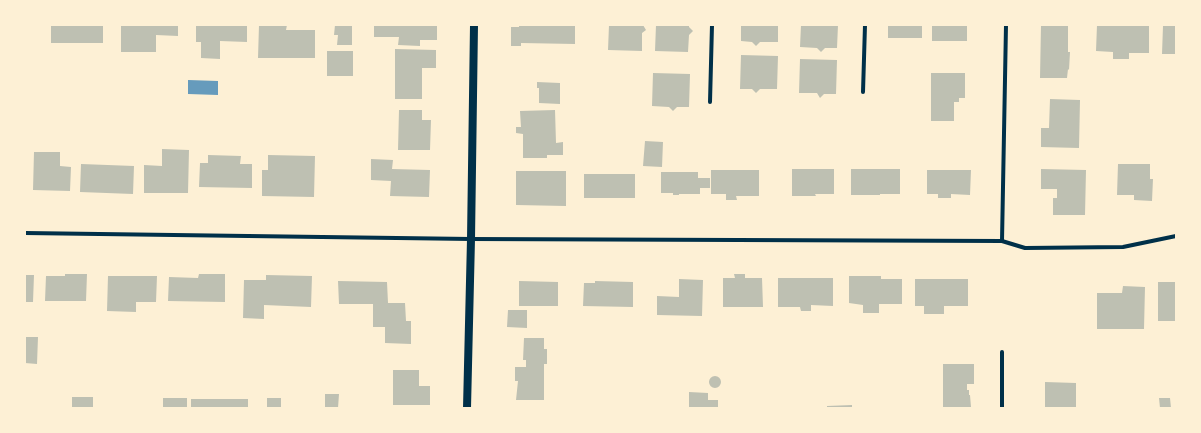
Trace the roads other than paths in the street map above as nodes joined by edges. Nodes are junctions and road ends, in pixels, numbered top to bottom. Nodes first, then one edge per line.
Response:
1 (474, 25) edge
2 (712, 25) edge
3 (864, 25) edge
4 (1006, 25) edge
5 (863, 92) dead end
6 (710, 102) dead end
7 (25, 233) edge
8 (1176, 236) edge
9 (471, 239) junction
10 (1002, 241) junction
11 (1002, 352) dead end
12 (467, 408) edge
13 (1002, 408) edge

1 - 9 main road
2 - 6 street
3 - 5 street
4 - 10 street
7 - 9 street
8 - 10 street
9 - 10 street
9 - 12 main road
11 - 13 street

